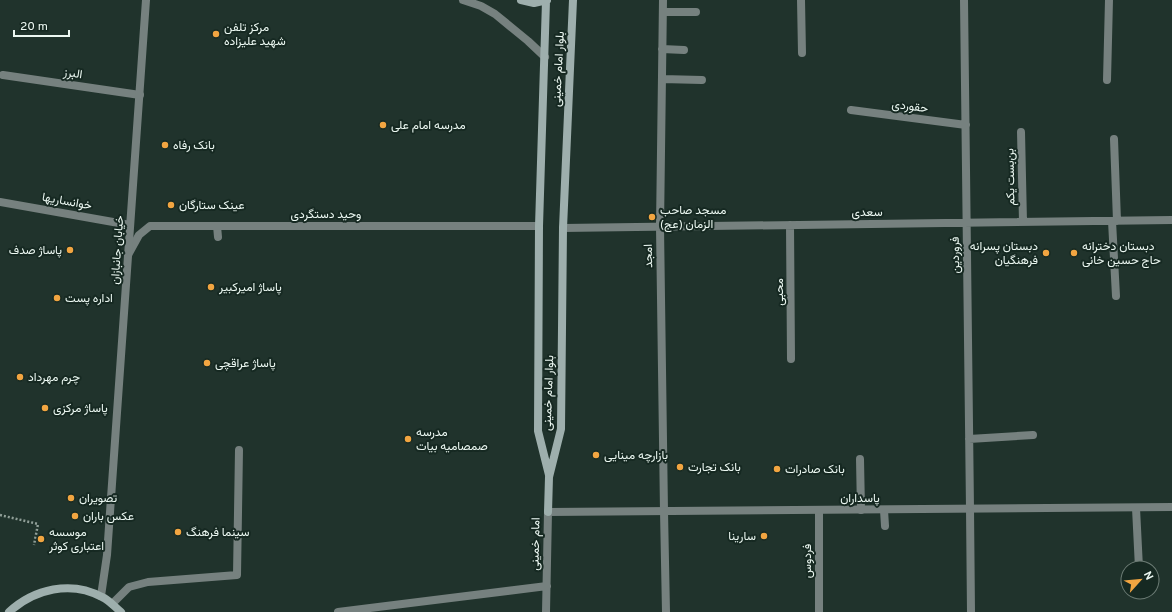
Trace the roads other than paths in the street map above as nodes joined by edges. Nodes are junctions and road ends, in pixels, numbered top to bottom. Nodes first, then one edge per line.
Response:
1 (146, 0) edge
2 (463, 0) edge
3 (521, 0) edge
4 (547, 0) edge
5 (573, 0) edge
6 (663, 0) edge
7 (801, 0) edge
8 (964, 0) edge
9 (1109, 0) edge
10 (663, 12) junction
11 (696, 12) dead end
12 (662, 49) junction
13 (684, 50) dead end
14 (802, 53) dead end
15 (545, 57) junction
16 (3, 75) dead end
17 (662, 79) junction
18 (702, 80) dead end
19 (1107, 80) dead end
20 (140, 95) junction
21 (851, 110) dead end
22 (966, 125) junction
23 (1021, 132) dead end
24 (1114, 138) dead end
25 (0, 202) edge
26 (1172, 220) edge
27 (1114, 221) junction
28 (1022, 222) junction
29 (966, 223) junction
30 (130, 225) junction
31 (790, 225) junction
32 (217, 226) junction
33 (539, 226) junction
34 (660, 227) junction
35 (563, 228) junction
36 (218, 237) dead end
37 (128, 255) junction
38 (1116, 296) dead end
39 (791, 359) dead end
40 (1033, 435) dead end
41 (969, 439) junction
42 (239, 450) dead end
43 (860, 459) dead end
44 (549, 477) junction
45 (1172, 507) edge
46 (1136, 508) junction
47 (970, 509) junction
48 (819, 510) junction
49 (861, 510) junction
50 (884, 510) junction
51 (664, 511) junction
52 (548, 512) junction
53 (885, 526) dead end
54 (1139, 560) edge
55 (546, 586) junction
56 (101, 596) junction
57 (112, 604) junction
58 (9, 612) edge
59 (121, 612) edge
60 (338, 612) edge
61 (546, 612) edge
62 (666, 612) edge
63 (819, 612) edge
64 (971, 612) edge

1 - 20 street, خیابان جانبازان
2 - 15 street
3 - 4 main road
4 - 15 main road, بلوار امام خمینی
5 - 35 main road, بلوار امام خمینی
6 - 10 street, امجد
7 - 14 street
8 - 22 street, فروردین
9 - 19 street
10 - 11 street
10 - 12 street, امجد
12 - 13 street
12 - 17 street, امجد
15 - 33 main road, بلوار امام خمینی
16 - 20 street, البرز
17 - 18 street
17 - 34 street, امجد
20 - 30 street, خیابان جانبازان
21 - 22 street, حقوردی
22 - 29 street, فروردین
23 - 28 street, بن‌بست یکم
24 - 27 street
25 - 30 street, خوانساریها
26 - 27 street, سعدی
27 - 28 street, سعدی
27 - 38 street
28 - 29 street, سعدی
29 - 31 street, سعدی
29 - 41 street, فروردین
30 - 37 street, خیابان جانبازان
31 - 34 street, سعدی
31 - 39 street, محبی
32 - 33 street, وحید دستگردی
32 - 36 street
32 - 37 street, وحید دستگردی
33 - 44 main road, بلوار امام خمینی
34 - 35 street, سعدی
34 - 51 street, امجد
35 - 44 main road, بلوار امام خمینی
37 - 56 street, خیابان جانبازان
40 - 41 street
41 - 47 street, فروردین
42 - 57 street
43 - 49 street
44 - 52 main road, امام خمینی
45 - 46 street, پاسداران
46 - 47 street, پاسداران
46 - 54 street
47 - 50 street, پاسداران
47 - 64 street, فروردین
48 - 49 street, پاسداران
48 - 51 street, پاسداران
48 - 63 street, فردوس
49 - 50 street, پاسداران
50 - 53 street
51 - 52 street, پاسداران
51 - 62 street, امجد
52 - 55 street, امام خمینی
55 - 60 street
55 - 61 street, امام خمینی
56 - 57 main road
56 - 58 main road
57 - 59 main road

